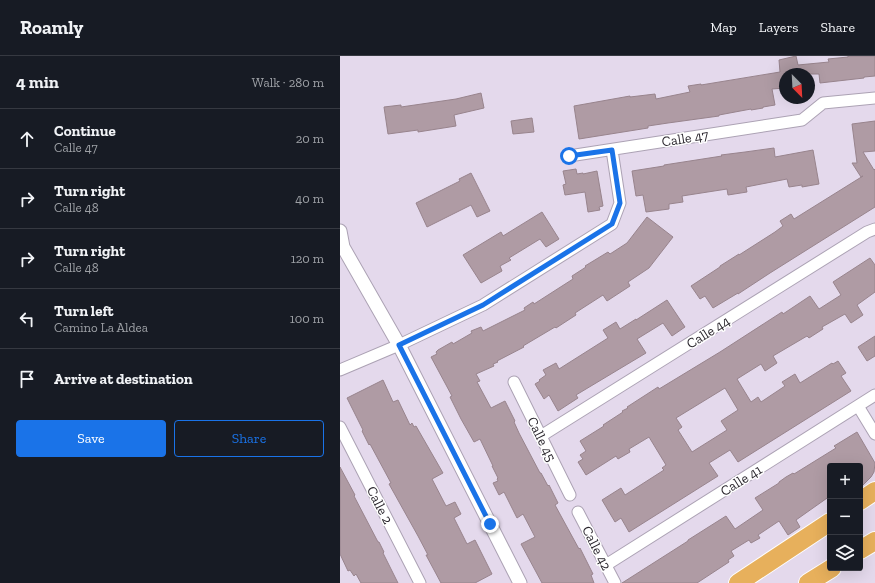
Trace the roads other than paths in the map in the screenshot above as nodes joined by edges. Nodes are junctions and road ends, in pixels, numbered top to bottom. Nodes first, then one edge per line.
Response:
1 (875, 98) edge
2 (612, 150) junction
3 (569, 156) dead end
4 (875, 229) edge
5 (340, 231) edge
6 (399, 345) junction
7 (340, 370) edge
8 (514, 382) dead end
9 (875, 395) edge
10 (858, 406) junction
11 (340, 427) edge
12 (875, 434) edge
13 (541, 436) junction
14 (875, 491) edge
15 (570, 495) dead end
16 (863, 500) edge
17 (578, 512) dead end
18 (827, 524) edge
19 (875, 541) edge
20 (863, 548) edge
21 (606, 565) junction
22 (827, 571) edge
23 (420, 583) edge
24 (520, 583) edge
25 (615, 583) edge
26 (738, 583) edge
27 (808, 583) edge

1 - 2 street, Calle 47
2 - 3 street, Calle 47
2 - 6 street
4 - 13 street, Calle 44
5 - 6 street
6 - 7 street
6 - 24 street
8 - 13 street, Calle 45
9 - 10 street, Calle 41
10 - 12 street
10 - 21 street, Calle 41
11 - 23 street, Calle 2
13 - 15 street, Calle 45
14 - 16 highway
17 - 21 street, Calle 42
18 - 26 highway
19 - 20 highway
21 - 25 street, Calle 42
22 - 27 highway

